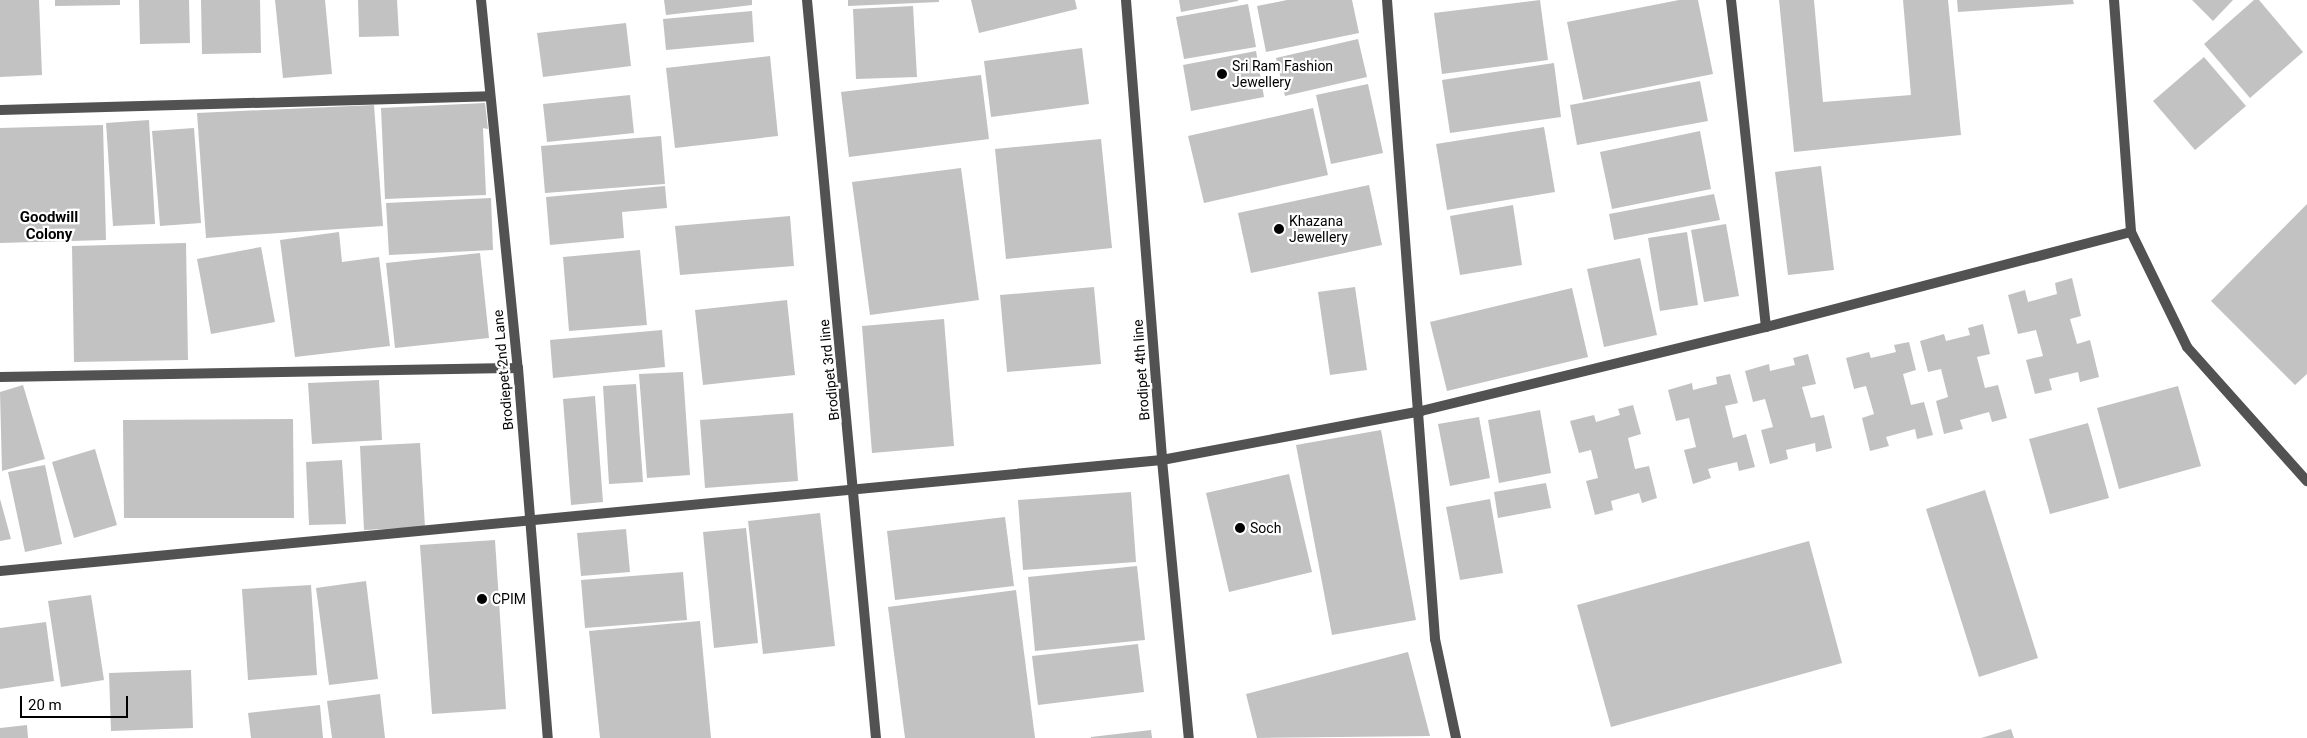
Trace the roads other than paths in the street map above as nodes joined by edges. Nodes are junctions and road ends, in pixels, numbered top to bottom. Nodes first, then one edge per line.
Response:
1 (481, 0) edge
2 (806, 0) edge
3 (1126, 0) edge
4 (1387, 0) edge
5 (1731, 0) edge
6 (2114, 0) edge
7 (490, 96) junction
8 (0, 110) edge
9 (2131, 232) junction
10 (1766, 328) junction
11 (518, 368) junction
12 (0, 377) edge
13 (1421, 411) junction
14 (1162, 460) junction
15 (2307, 481) edge
16 (854, 489) junction
17 (530, 520) junction
18 (0, 571) edge
19 (548, 738) edge
20 (876, 738) edge
21 (1189, 738) edge
22 (1456, 738) edge

1 - 7 street, Brodiepet 2nd Lane
2 - 16 street, Brodipet 3rd line
3 - 14 street, Brodipet 4th line
4 - 13 street
5 - 10 street
6 - 9 street
7 - 8 street
7 - 11 street, Brodiepet 2nd Lane
9 - 10 street
9 - 15 street
10 - 13 street
11 - 12 street
11 - 17 street, Brodiepet 2nd Lane
13 - 14 street
13 - 22 street
14 - 16 street
14 - 21 street, Brodipet 4th line
16 - 17 street
16 - 20 street, Brodipet 3rd line
17 - 18 street
17 - 19 street, Brodiepet 2nd Lane

